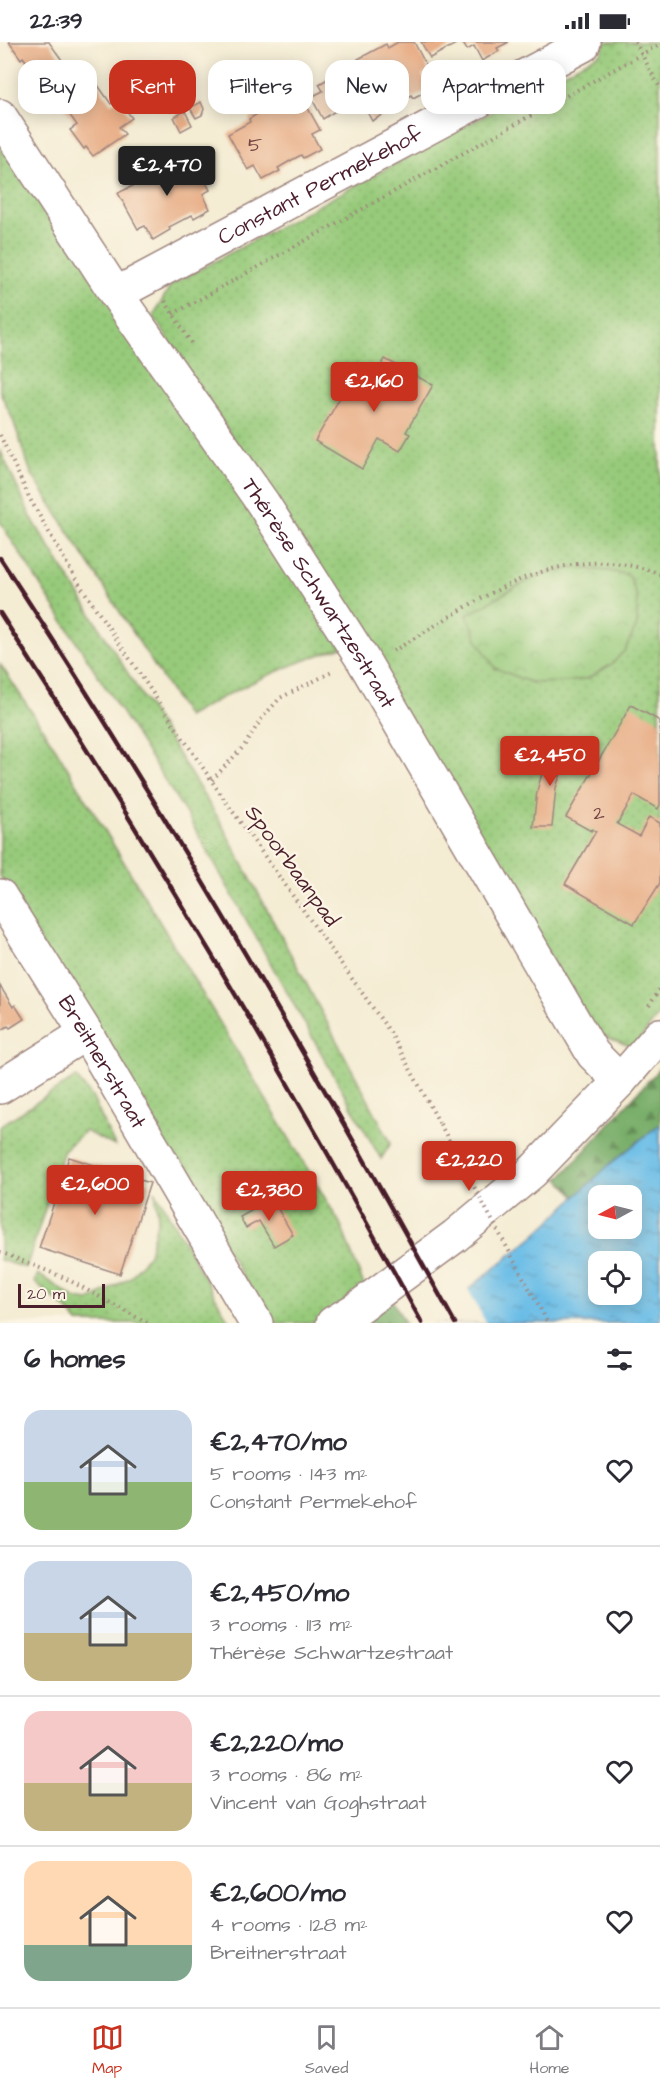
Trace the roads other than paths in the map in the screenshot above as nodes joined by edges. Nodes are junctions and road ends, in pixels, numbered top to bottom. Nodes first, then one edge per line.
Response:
1 (584, 42) edge
2 (0, 116) edge
3 (116, 294) junction
4 (0, 896) edge
5 (86, 1033) junction
6 (660, 1035) edge
7 (620, 1081) junction
8 (0, 1087) edge
9 (256, 1323) edge
10 (333, 1323) edge

1 - 3 street, Constant Permekehof
2 - 3 street, Thérèse Schwartzestraat
3 - 7 street, Thérèse Schwartzestraat
4 - 5 street, Breitnerstraat
5 - 8 street
5 - 9 street, Breitnerstraat
6 - 7 street
7 - 10 street

